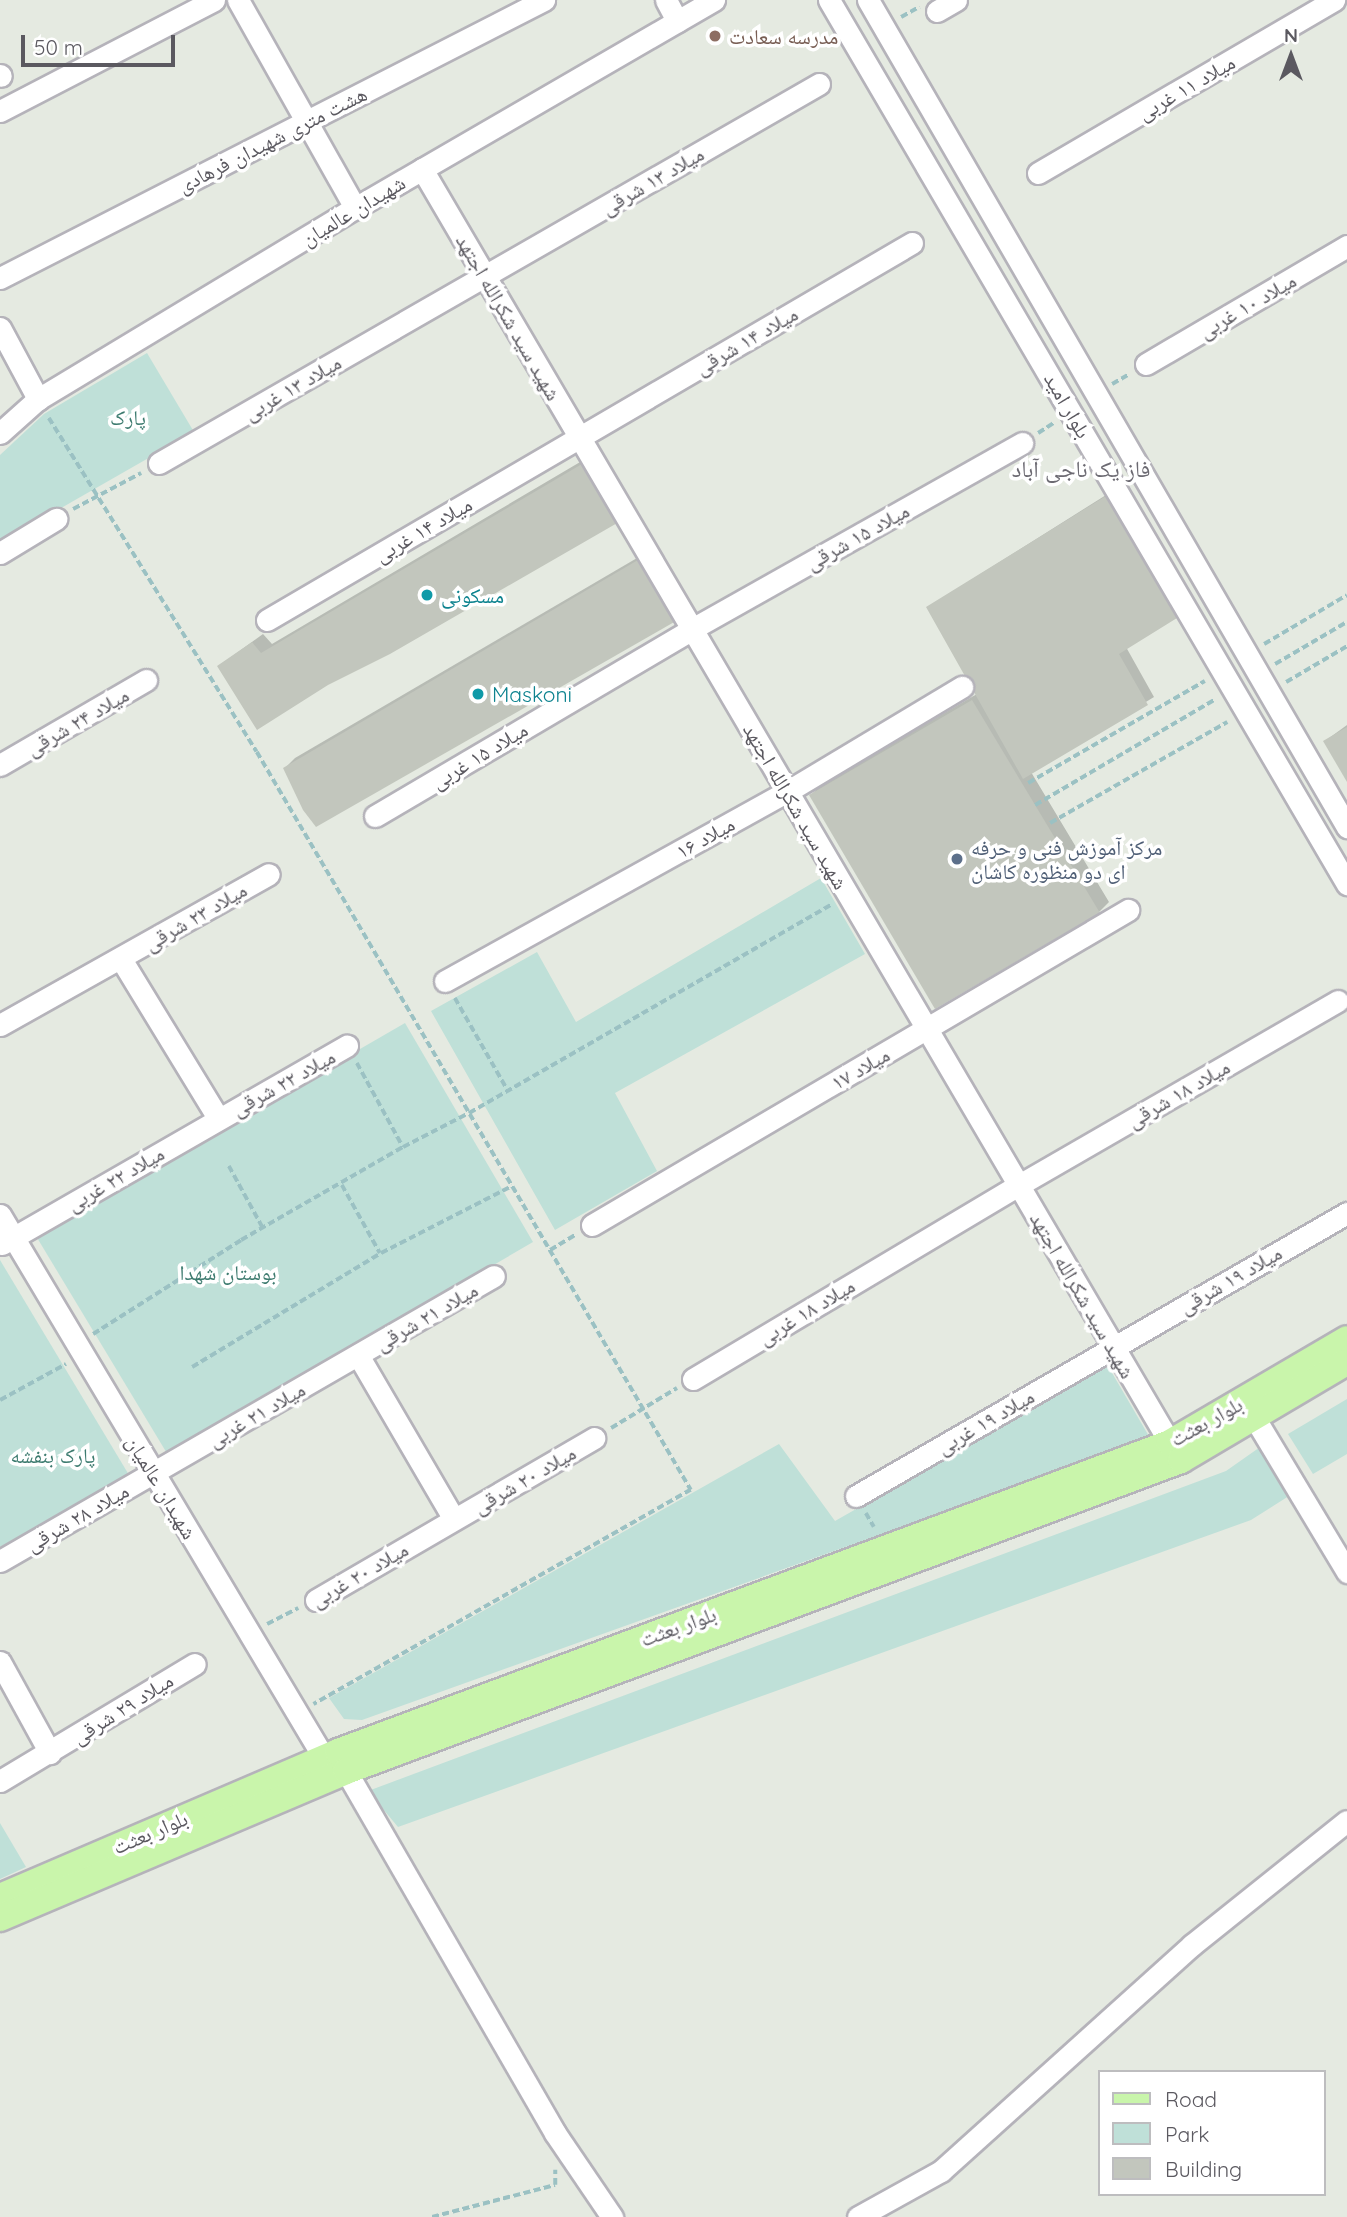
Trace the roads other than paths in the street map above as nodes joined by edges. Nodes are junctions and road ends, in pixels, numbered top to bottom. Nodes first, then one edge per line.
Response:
1 (214, 0) edge
2 (238, 0) edge
3 (544, 0) edge
4 (666, 0) edge
5 (714, 0) edge
6 (829, 0) edge
7 (868, 0) edge
8 (956, 0) edge
9 (1334, 0) edge
10 (937, 11) road end
11 (677, 21) junction
12 (819, 84) dead end
13 (0, 111) edge
14 (307, 121) junction
15 (422, 169) junction
16 (1038, 173) dead end
17 (355, 208) junction
18 (912, 243) dead end
19 (1347, 246) edge
20 (485, 276) junction
21 (0, 278) edge
22 (0, 328) edge
23 (1146, 364) road end
24 (41, 405) junction
25 (0, 433) edge
26 (579, 437) junction
27 (1022, 443) road end
28 (159, 463) road end
29 (56, 519) road end
30 (0, 553) edge
31 (267, 620) dead end
32 (1230, 625) junction
33 (692, 629) junction
34 (1205, 641) junction
35 (146, 680) dead end
36 (962, 687) dead end
37 (1290, 728) junction
38 (1265, 744) junction
39 (2, 759) edge
40 (788, 791) junction
41 (375, 816) dead end
42 (1347, 827) edge
43 (269, 874) dead end
44 (1347, 884) edge
45 (1128, 910) dead end
46 (121, 958) junction
47 (445, 981) road end
48 (1338, 1001) dead end
49 (0, 1026) edge
50 (927, 1028) junction
51 (347, 1045) road end
52 (218, 1118) junction
53 (1019, 1185) junction
54 (1347, 1213) edge
55 (0, 1215) edge
56 (592, 1225) road end
57 (6, 1241) edge
58 (494, 1276) dead end
59 (1347, 1339) edge
60 (1114, 1346) junction
61 (358, 1355) junction
62 (1347, 1362) edge
63 (693, 1379) road end
64 (1254, 1417) junction
65 (594, 1438) road end
66 (1170, 1443) junction
67 (154, 1473) junction
68 (856, 1496) road end
69 (454, 1519) junction
70 (0, 1561) edge
71 (1347, 1572) edge
72 (316, 1600) road end
73 (0, 1662) edge
74 (195, 1664) dead end
75 (50, 1753) junction
76 (335, 1764) junction
77 (0, 1781) edge
78 (1347, 1821) edge
79 (0, 1897) edge
80 (0, 1918) edge
81 (612, 2217) edge
82 (858, 2217) edge

1 - 13 street
2 - 14 street
3 - 14 street, هشت متری شهیدان فرهادی
4 - 11 street
5 - 11 street, شهیدان عالمیان
6 - 34 street, بلوار امید
7 - 32 street, بلوار امید
8 - 10 street
9 - 16 street, میلاد ۱۱ غربی
11 - 15 street, شهیدان عالمیان
12 - 20 street, میلاد ۱۳ شرقی
14 - 17 street
14 - 21 street, هشت متری شهیدان فرهادی
15 - 17 street, شهیدان عالمیان
15 - 20 street, شهید سید شکرالله اجتهد
17 - 24 street, شهیدان عالمیان
18 - 26 street, میلاد ۱۴ شرقی
19 - 23 street, میلاد ۱۰ غربی
20 - 26 street, شهید سید شکرالله اجتهد
20 - 28 street, میلاد ۱۳ غربی
22 - 24 street
24 - 25 street, شهیدان عالمیان
26 - 31 street, میلاد ۱۴ غربی
26 - 33 street, شهید سید شکرالله اجتهد
27 - 33 street, میلاد ۱۵ شرقی
29 - 30 street
32 - 34 street
32 - 37 street, بلوار امید
33 - 40 street, شهید سید شکرالله اجتهد
33 - 41 street, میلاد ۱۵ غربی
34 - 38 street, بلوار امید
35 - 39 street, میلاد ۲۴ شرقی
36 - 40 street, میلاد ۱۶
37 - 38 street
37 - 42 street, بلوار امید
38 - 44 street, بلوار امید
40 - 47 street, میلاد ۱۶
40 - 50 street, شهید سید شکرالله اجتهد
43 - 46 street, میلاد ۲۳ شرقی
45 - 50 street, میلاد ۱۷
46 - 49 street, میلاد ۲۳ شرقی
46 - 52 street
48 - 53 street, میلاد ۱۸ شرقی
50 - 53 street, شهید سید شکرالله اجتهد
50 - 56 street, میلاد ۱۷
51 - 52 street, میلاد ۲۲ شرقی
52 - 57 street, میلاد ۲۲ غربی
53 - 60 street, شهید سید شکرالله اجتهد
53 - 63 street, میلاد ۱۸ غربی
54 - 60 street, میلاد ۱۹ شرقی
55 - 57 street, شهیدان عالمیان
57 - 67 street, شهیدان عالمیان
58 - 61 street, میلاد ۲۱ شرقی
59 - 66 main road, بلوار بعثت
60 - 66 street, شهید سید شکرالله اجتهد
60 - 68 street, میلاد ۱۹ غربی
61 - 67 street, میلاد ۲۱ غربی
61 - 69 street
62 - 64 main road, بلوار بعثت
64 - 71 street
64 - 76 main road, بلوار بعثت
65 - 69 street, میلاد ۲۰ شرقی
66 - 76 main road, بلوار بعثت
67 - 70 street, میلاد ۲۸ شرقی
67 - 76 street, شهیدان عالمیان
69 - 72 street, میلاد ۲۰ غربی
73 - 75 street
74 - 75 street, میلاد ۲۹ شرقی
75 - 77 street, میلاد ۲۹ شرقی
76 - 79 main road, بلوار بعثت
76 - 80 main road, بلوار بعثت
76 - 81 street, شهیدان عالمیان
78 - 82 street

